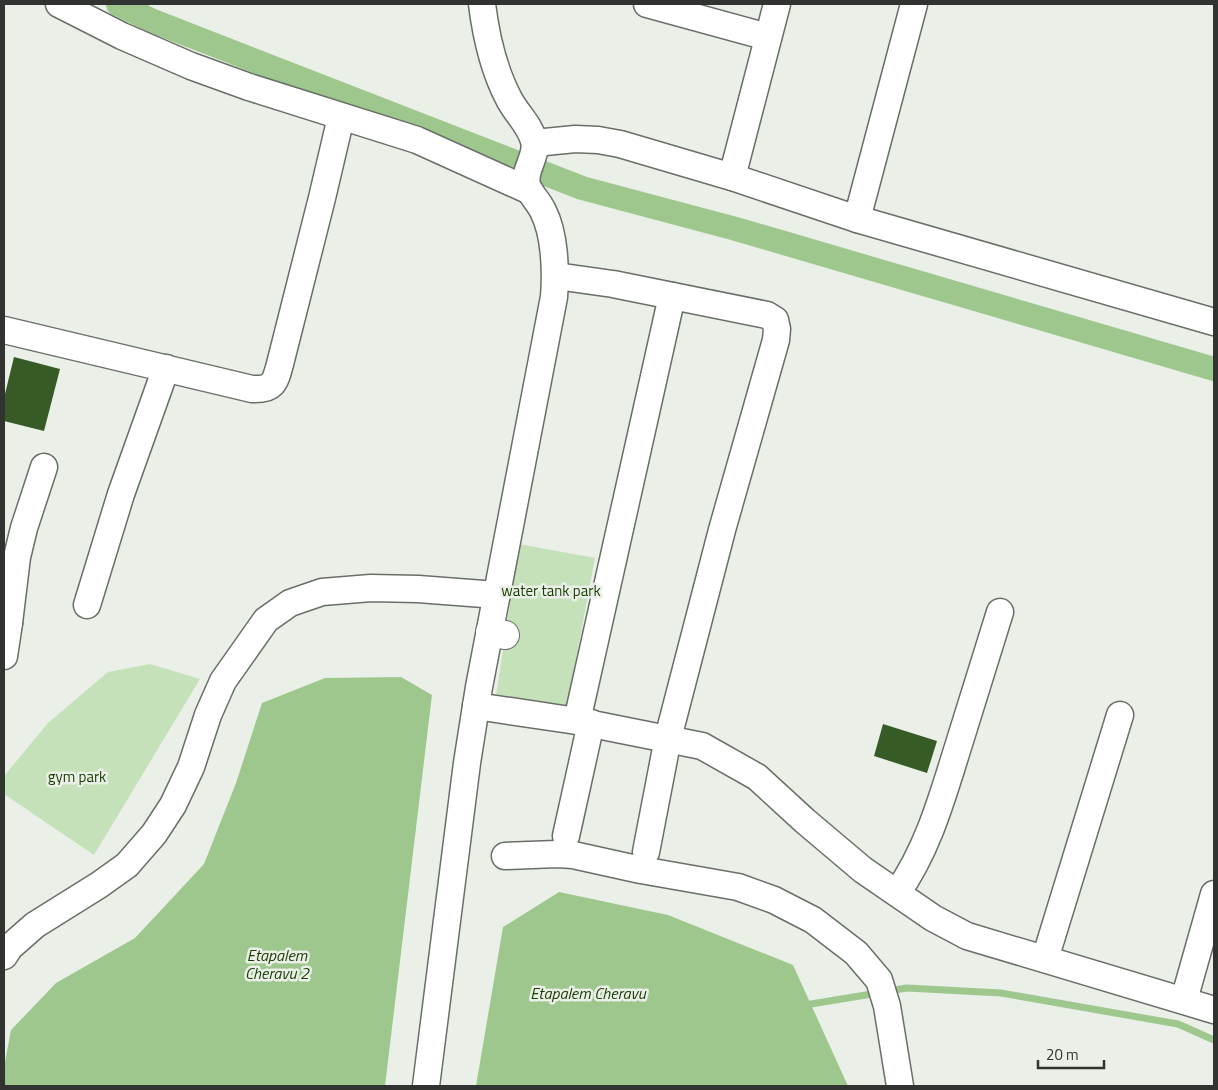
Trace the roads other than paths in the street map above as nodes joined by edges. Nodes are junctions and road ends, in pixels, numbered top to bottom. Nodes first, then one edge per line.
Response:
1 (59, 4) edge
2 (482, 4) edge
3 (647, 4) edge
4 (777, 4) edge
5 (914, 4) edge
6 (768, 37) junction
7 (341, 116) junction
8 (532, 166) junction
9 (732, 177) junction
10 (857, 219) junction
11 (556, 276) junction
12 (672, 296) junction
13 (1214, 322) edge
14 (4, 330) edge
15 (166, 368) junction
16 (44, 467) dead end
17 (498, 595) junction
18 (87, 605) dead end
19 (1000, 612) dead end
20 (6, 623) edge
21 (4, 656) edge
22 (476, 706) junction
23 (1120, 715) dead end
24 (584, 722) junction
25 (668, 738) junction
26 (566, 836) dead end
27 (646, 852) dead end
28 (505, 856) dead end
29 (897, 893) junction
30 (1214, 894) edge
31 (4, 956) edge
32 (1045, 959) junction
33 (1184, 1000) junction
34 (1214, 1010) edge
35 (426, 1086) edge
36 (900, 1086) edge

1 - 7 street
2 - 8 street
3 - 6 street
4 - 6 street
5 - 10 street
6 - 9 street
7 - 8 street
7 - 15 street
8 - 9 street
8 - 11 street
9 - 10 street
10 - 13 street
11 - 12 street
11 - 17 street
12 - 24 street
12 - 25 street
14 - 15 street
15 - 18 street
16 - 20 street
17 - 22 street
17 - 31 street
19 - 29 street
20 - 21 street
22 - 24 street
22 - 35 street
23 - 32 street
24 - 25 street
24 - 26 street
25 - 27 street
25 - 29 street
28 - 36 street
29 - 32 street
30 - 33 street
32 - 33 street
33 - 34 street

